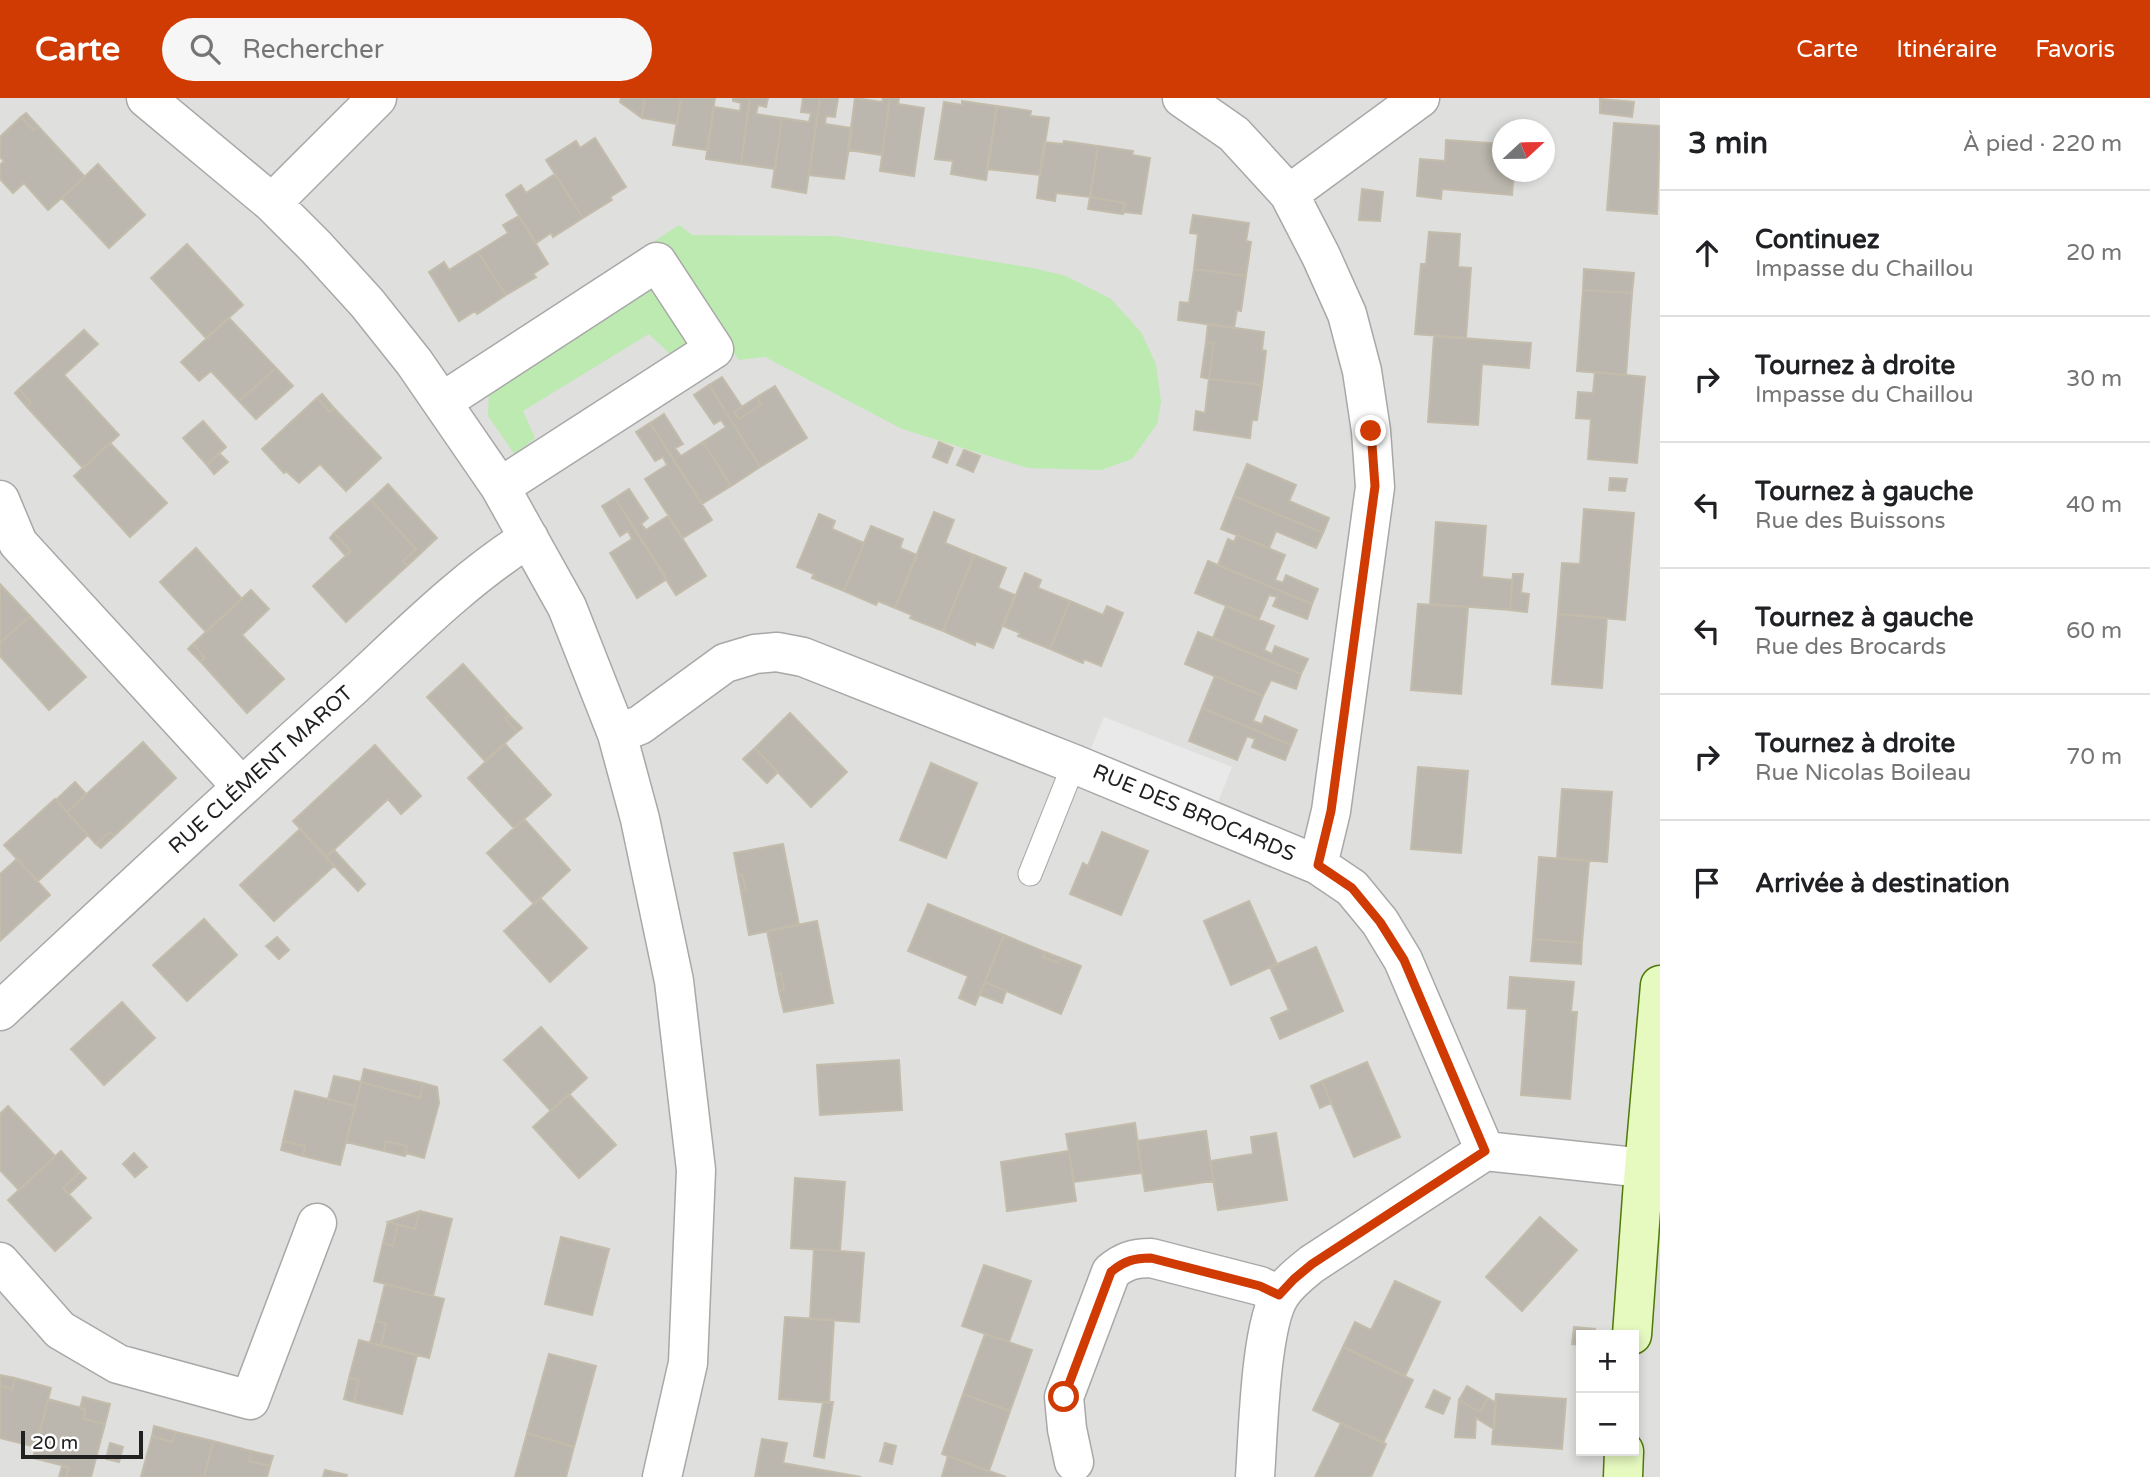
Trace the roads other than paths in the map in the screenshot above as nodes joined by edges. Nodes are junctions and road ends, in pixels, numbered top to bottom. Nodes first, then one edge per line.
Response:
1 (146, 98) edge
2 (377, 98) edge
3 (1182, 98) edge
4 (1420, 98) edge
5 (1289, 194) junction
6 (272, 204) junction
7 (442, 402) junction
8 (500, 487) junction
9 (0, 500) edge
10 (528, 538) junction
11 (617, 734) junction
12 (1074, 764) junction
13 (241, 786) junction
14 (1318, 865) junction
15 (1030, 874) dead end
16 (1660, 985) edge
17 (0, 1011) edge
18 (1485, 1151) junction
19 (1644, 1168) junction
20 (317, 1223) dead end
21 (0, 1262) edge
22 (1279, 1295) junction
23 (1632, 1330) edge
24 (1625, 1456) edge
25 (1074, 1461) dead end
26 (662, 1477) edge
27 (1255, 1477) edge
28 (1623, 1477) edge

1 - 6 street
2 - 6 street
3 - 5 street
4 - 5 street
5 - 14 street
6 - 7 street
7 - 8 street
7 - 8 street
8 - 10 street
9 - 13 street
10 - 11 street
10 - 13 street, RUE CLÉMENT MAROT
11 - 12 street, RUE DES BROCARDS
11 - 26 street
12 - 14 street, RUE DES BROCARDS
12 - 15 lane
13 - 17 street, RUE CLÉMENT MAROT
14 - 18 street, RUE DES BROCARDS
16 - 19 street
18 - 19 street
18 - 22 street
19 - 23 street
20 - 21 street
22 - 25 street
22 - 27 street
24 - 28 street

